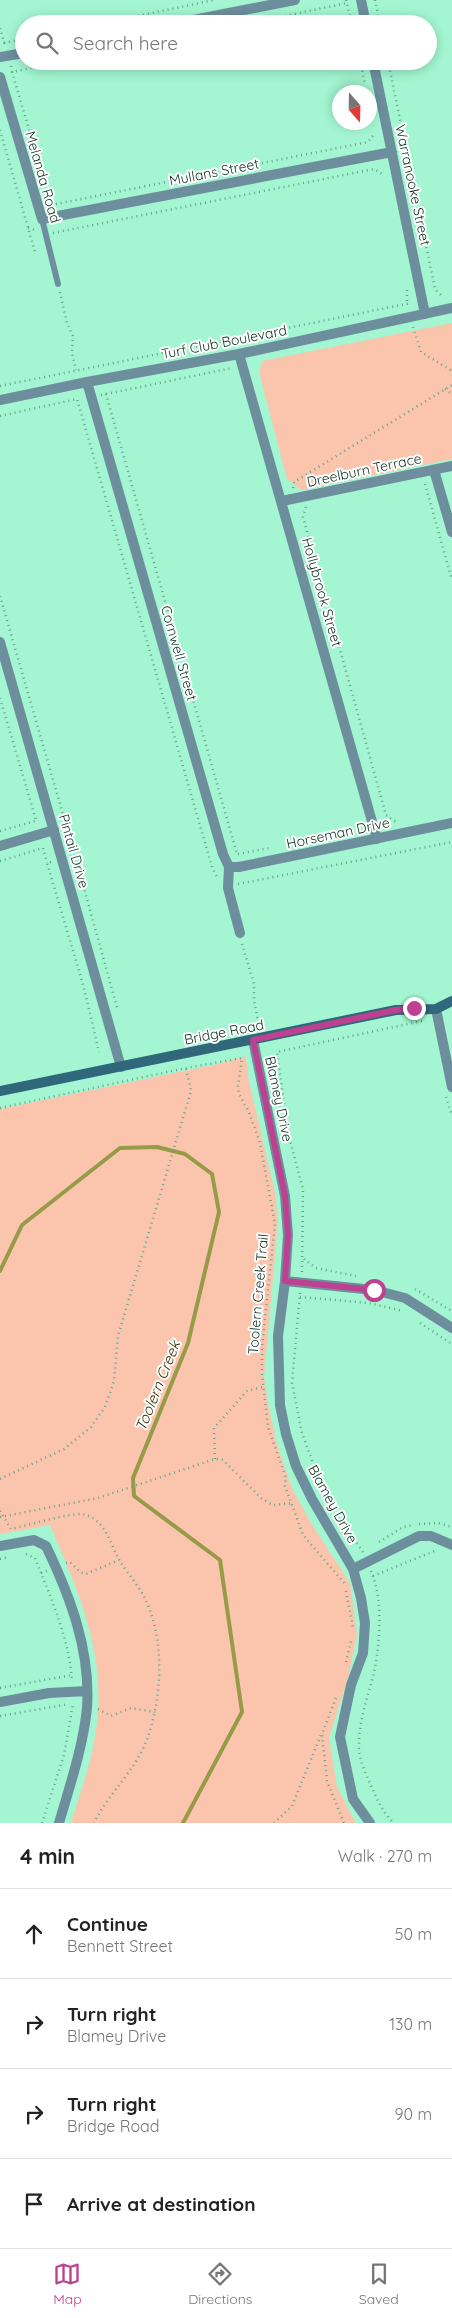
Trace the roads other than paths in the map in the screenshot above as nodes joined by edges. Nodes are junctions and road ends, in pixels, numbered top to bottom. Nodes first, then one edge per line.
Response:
1 (295, 0) edge
2 (361, 0) edge
3 (219, 15) edge
4 (364, 15) edge
5 (15, 54) edge
6 (0, 57) edge
7 (375, 70) edge
8 (0, 77) edge
9 (392, 152) junction
10 (42, 219) junction
11 (58, 284) road end
12 (452, 308) edge
13 (425, 314) junction
14 (239, 354) junction
15 (88, 382) junction
16 (0, 400) edge
17 (452, 466) edge
18 (434, 470) junction
19 (287, 500) junction
20 (452, 532) edge
21 (0, 642) edge
22 (452, 823) edge
23 (54, 830) junction
24 (378, 839) junction
25 (0, 846) edge
26 (229, 867) junction
27 (240, 933) road end
28 (452, 1001) edge
29 (436, 1009) junction
30 (253, 1040) junction
31 (121, 1067) junction
32 (452, 1087) edge
33 (0, 1091) edge
34 (285, 1281) junction
35 (452, 1328) edge
36 (452, 1545) edge
37 (0, 1546) edge
38 (353, 1569) junction
39 (86, 1691) junction
40 (0, 1702) edge
41 (59, 1823) edge
42 (370, 1823) edge

1 - 3 street
2 - 4 street
5 - 6 street
7 - 9 street, Warranooke Street
8 - 10 street, Melanda Road
9 - 10 street, Mullans Street
9 - 13 street, Warranooke Street
10 - 11 lane, Melanda Road
12 - 13 street, Turf Club Boulevard
13 - 14 street, Turf Club Boulevard
14 - 15 street, Turf Club Boulevard
14 - 19 street, Hollybrook Street
15 - 16 street, Turf Club Boulevard
15 - 26 street, Cornwell Street
17 - 18 street, Dreelburn Terrace
18 - 19 street, Dreelburn Terrace
18 - 20 street
19 - 24 street, Hollybrook Street
21 - 23 street, Pintail Drive
22 - 24 street, Horseman Drive
23 - 25 street
23 - 31 street, Pintail Drive
24 - 26 street, Horseman Drive
26 - 27 street, Cornwell Street
28 - 29 street, Bridge Road
29 - 30 street, Bridge Road
29 - 32 street
30 - 31 street, Bridge Road
30 - 34 street, Blamey Drive
31 - 33 street, Bridge Road
34 - 35 street
34 - 38 street, Blamey Drive
36 - 38 street
37 - 39 street
38 - 42 street, Blamey Drive
39 - 40 street
39 - 41 street

